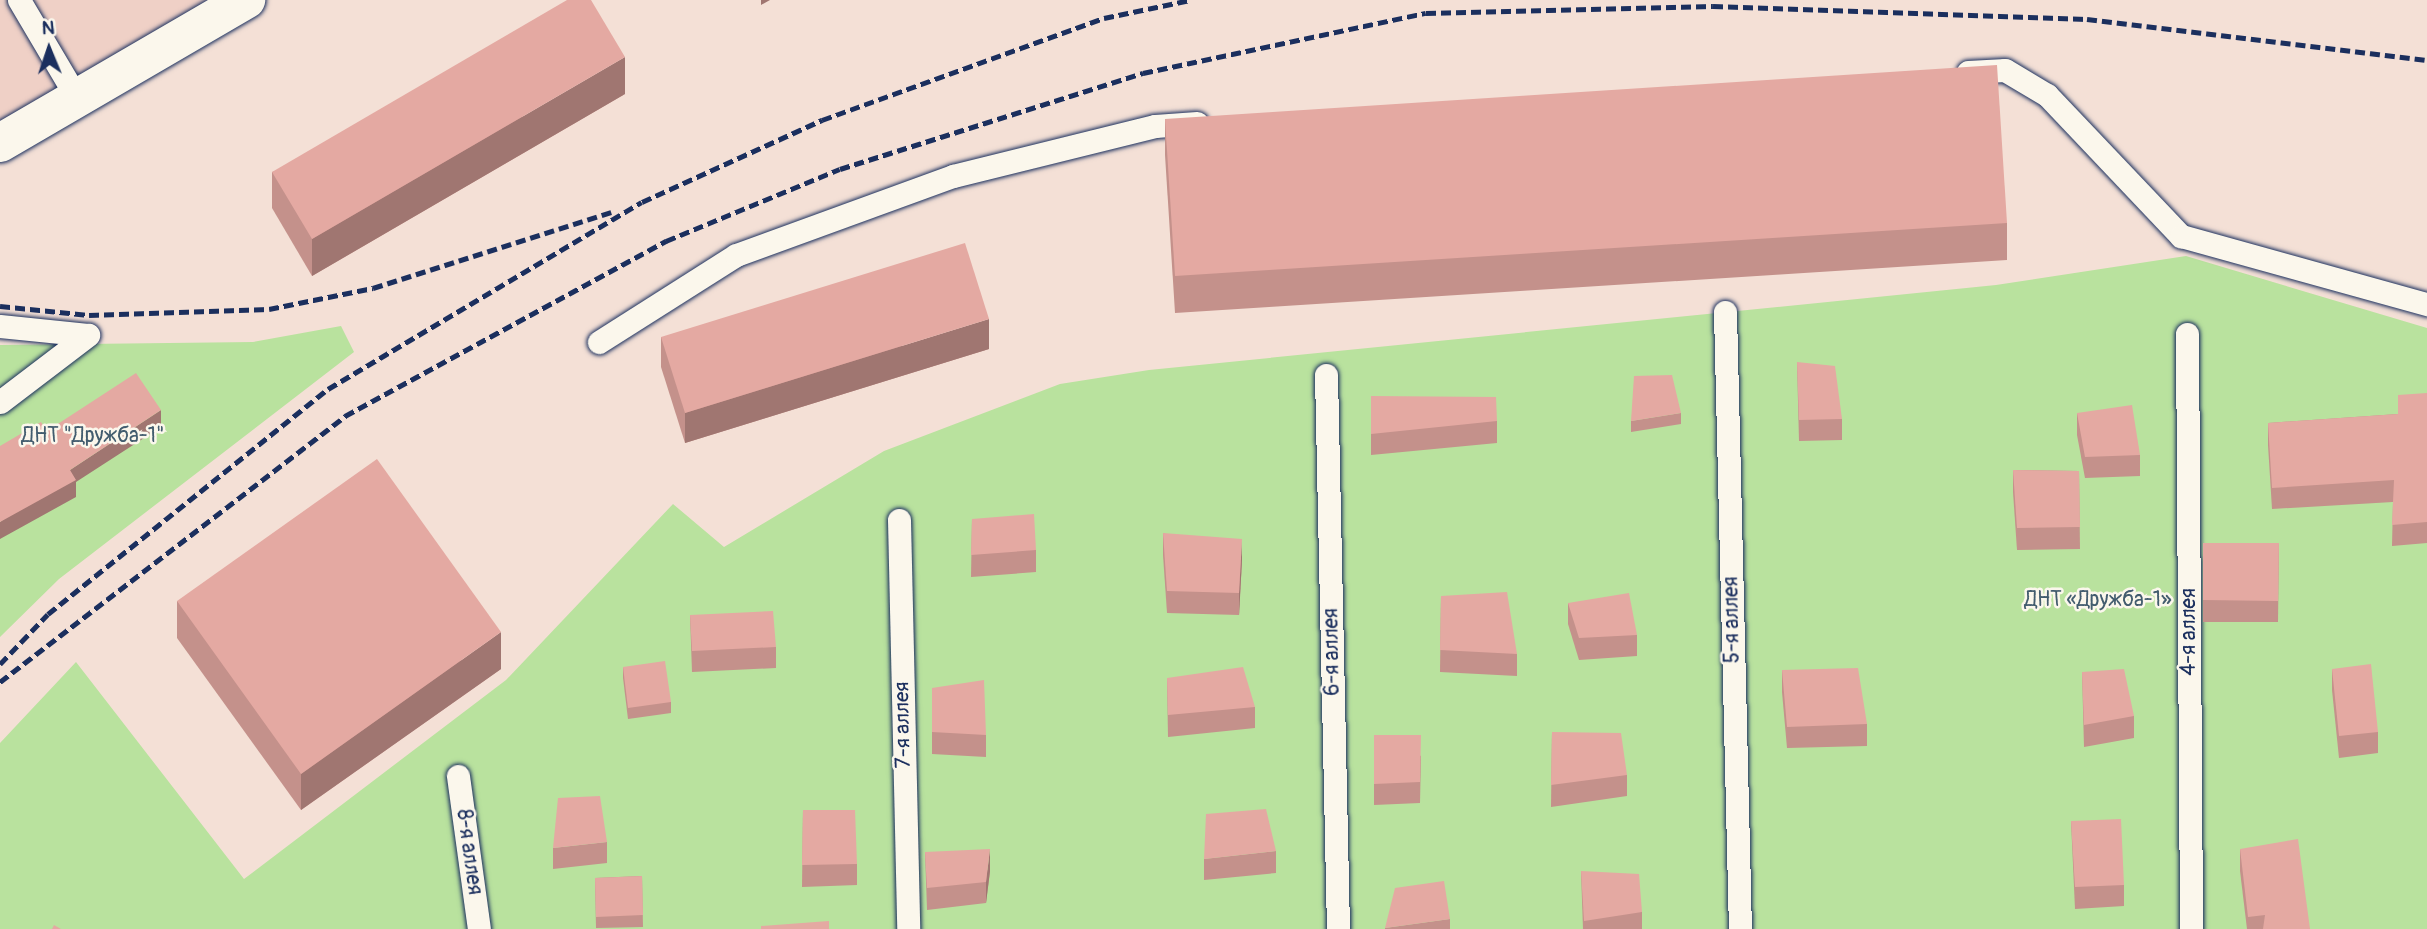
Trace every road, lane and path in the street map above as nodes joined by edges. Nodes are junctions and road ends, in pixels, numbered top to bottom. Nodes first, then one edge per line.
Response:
1 (19, 0) edge
2 (246, 0) edge
3 (1949, 73) edge
4 (77, 98) junction
5 (1225, 122) edge
6 (0, 143) edge
7 (2427, 304) edge
8 (1725, 312) dead end
9 (0, 326) edge
10 (2187, 334) dead end
11 (599, 342) dead end
12 (1326, 375) dead end
13 (0, 402) edge
14 (899, 520) dead end
15 (458, 776) dead end
16 (479, 929) edge
17 (908, 929) edge
18 (1338, 929) edge
19 (1740, 929) edge
20 (2191, 929) edge

1 - 4 lane
2 - 4 street
3 - 7 lane
4 - 6 street
5 - 11 lane
8 - 19 lane, 5-я аллея
9 - 13 lane
10 - 20 lane, 4-я аллея
12 - 18 lane, 6-я аллея
14 - 17 lane, 7-я аллея
15 - 16 lane, 8-я аллея

